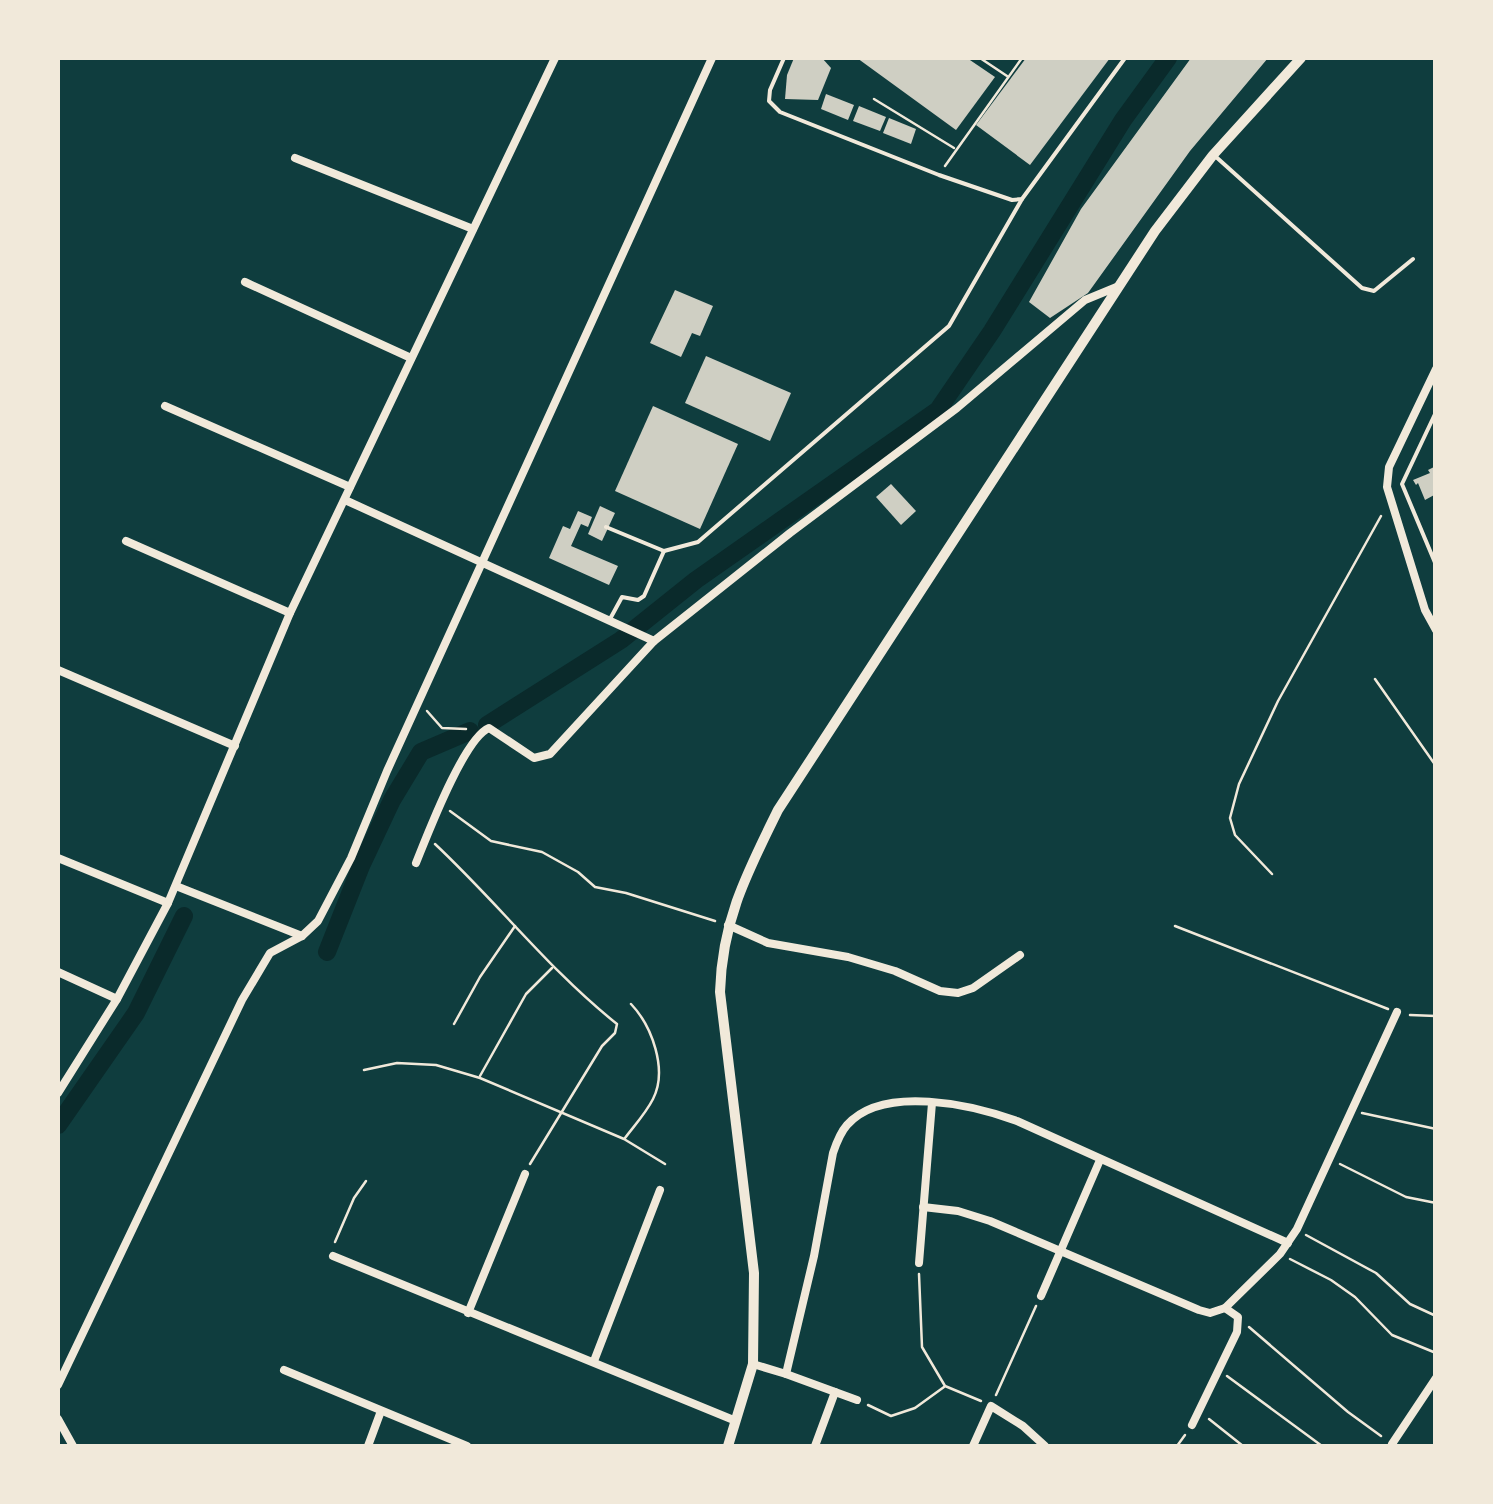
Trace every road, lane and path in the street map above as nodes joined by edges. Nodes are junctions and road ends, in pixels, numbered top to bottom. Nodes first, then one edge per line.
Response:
1 (555, 58) edge
2 (712, 58) edge
3 (784, 58) edge
4 (980, 58) edge
5 (1022, 58) edge
6 (1125, 58) edge
7 (1301, 58) edge
8 (1008, 77) junction
9 (874, 99) dead end
10 (955, 148) junction
11 (1213, 154) junction
12 (295, 158) dead end
13 (939, 176) junction
14 (1022, 199) junction
15 (474, 229) junction
16 (1412, 259) dead end
17 (245, 282) dead end
18 (1120, 286) junction
19 (411, 358) junction
20 (1436, 369) edge
21 (165, 406) dead end
22 (1436, 412) edge
23 (350, 487) junction
24 (345, 500) junction
25 (1389, 501) junction
26 (606, 527) dead end
27 (126, 541) dead end
28 (664, 552) junction
29 (483, 560) junction
30 (1436, 565) edge
31 (290, 613) junction
32 (610, 619) junction
33 (1436, 630) edge
34 (654, 641) junction
35 (58, 670) edge
36 (1375, 680) dead end
37 (433, 720) dead end
38 (489, 728) junction
39 (235, 746) junction
40 (1436, 766) edge
41 (441, 804) junction
42 (427, 837) junction
43 (58, 858) edge
44 (416, 863) dead end
45 (1272, 874) dead end
46 (176, 886) junction
47 (168, 903) junction
48 (727, 924) junction
49 (516, 925) junction
50 (1175, 926) dead end
51 (302, 936) junction
52 (1020, 955) dead end
53 (552, 968) junction
54 (58, 972) edge
55 (117, 999) junction
56 (631, 1004) dead end
57 (1397, 1012) junction
58 (1436, 1016) edge
59 (454, 1024) dead end
60 (364, 1070) dead end
61 (480, 1078) junction
62 (58, 1093) edge
63 (932, 1102) junction
64 (560, 1110) junction
65 (1351, 1110) junction
66 (1436, 1129) edge
67 (624, 1139) junction
68 (1330, 1158) junction
69 (1100, 1160) junction
70 (665, 1164) dead end
71 (524, 1174) joint
72 (366, 1180) dead end
73 (660, 1190) dead end
74 (1436, 1204) edge
75 (924, 1207) junction
76 (1297, 1229) junction
77 (1288, 1243) junction
78 (1059, 1250) junction
79 (1280, 1254) junction
80 (333, 1256) joint
81 (918, 1263) joint
82 (1041, 1296) joint
83 (1225, 1308) junction
84 (468, 1313) junction
85 (1436, 1316) edge
86 (1238, 1317) junction
87 (1436, 1353) edge
88 (594, 1361) junction
89 (752, 1364) junction
90 (284, 1370) dead end
91 (1220, 1371) junction
92 (786, 1374) junction
93 (1436, 1378) edge
94 (58, 1385) edge
95 (945, 1386) junction
96 (835, 1392) junction
97 (857, 1400) joint
98 (991, 1406) junction
99 (381, 1412) junction
100 (1200, 1412) junction
101 (58, 1419) edge
102 (736, 1421) junction
103 (1192, 1426) joint
104 (1392, 1444) edge
105 (73, 1446) edge
106 (368, 1446) edge
107 (467, 1446) edge
108 (728, 1446) edge
109 (815, 1446) edge
110 (973, 1446) edge
111 (1045, 1446) edge
112 (1178, 1446) edge
113 (1243, 1446) edge
114 (1322, 1446) edge

1 - 15 street
2 - 29 street
3 - 13 lane
4 - 8 path
5 - 8 path
6 - 14 lane
7 - 11 main road
8 - 10 path
9 - 10 path
10 - 13 path
11 - 16 lane
11 - 18 main road
12 - 15 street
13 - 14 lane
14 - 28 lane
15 - 19 street
17 - 19 street
18 - 34 street
18 - 48 main road
19 - 23 street
20 - 25 street
21 - 23 street
22 - 30 lane
23 - 24 street
24 - 29 street
24 - 31 street
25 - 33 street
25 - 45 path
26 - 28 lane
27 - 31 street
28 - 32 lane
29 - 32 street
29 - 51 street
31 - 39 street
32 - 34 street
34 - 38 street
35 - 39 street
36 - 40 path
37 - 38 path
38 - 41 street
39 - 46 street
41 - 42 street
41 - 48 path
42 - 44 street
42 - 49 path
43 - 47 street
46 - 47 street
46 - 51 street
47 - 55 street
48 - 52 street
48 - 89 main road
49 - 53 path
49 - 59 path
50 - 57 path
51 - 94 street
53 - 61 path
53 - 64 path
54 - 55 street
55 - 62 street
56 - 67 path
57 - 58 path
57 - 65 street
60 - 61 path
61 - 64 path
63 - 69 street
63 - 75 street
63 - 92 street
64 - 67 path
64 - 71 path
65 - 66 path
65 - 68 street
67 - 70 path
68 - 74 path
68 - 76 street
69 - 77 street
69 - 78 street
71 - 84 street
72 - 80 path
73 - 88 street
75 - 78 street
75 - 81 street
76 - 77 street
76 - 85 path
77 - 79 street
78 - 82 street
78 - 83 street
79 - 83 street
79 - 87 path
80 - 84 street
81 - 95 path
82 - 98 path
83 - 86 street
84 - 88 street
86 - 91 street
86 - 104 path
88 - 102 street
89 - 92 street
89 - 102 main road
90 - 99 street
91 - 100 street
91 - 114 path
92 - 96 street
93 - 104 street
95 - 97 path
95 - 98 path
96 - 97 street
96 - 109 street
98 - 110 street
98 - 111 street
99 - 106 street
99 - 107 street
100 - 103 street
100 - 113 path
101 - 105 street
102 - 108 main road
103 - 112 path

